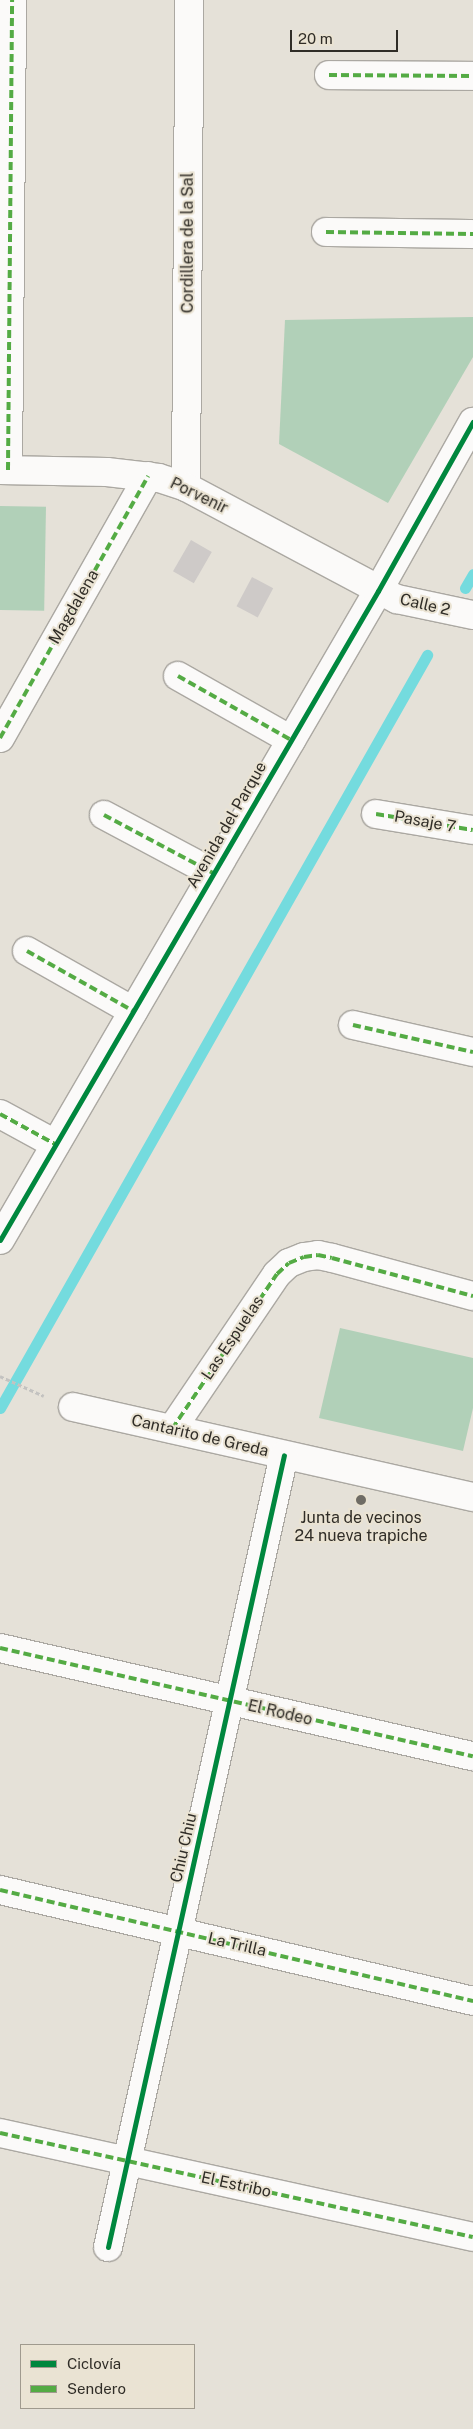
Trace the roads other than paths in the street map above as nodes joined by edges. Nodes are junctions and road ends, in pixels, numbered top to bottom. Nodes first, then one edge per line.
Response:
1 (12, 0) edge
2 (189, 0) edge
3 (329, 75) dead end
4 (473, 76) edge
5 (326, 232) dead end
6 (473, 234) edge
7 (473, 422) edge
8 (4, 470) edge
9 (148, 476) junction
10 (186, 487) junction
11 (378, 591) junction
12 (473, 615) edge
13 (178, 676) dead end
14 (0, 738) edge
15 (291, 740) junction
16 (376, 814) dead end
17 (104, 815) dead end
18 (473, 830) edge
19 (214, 874) junction
20 (27, 951) dead end
21 (133, 1011) junction
22 (353, 1026) dead end
23 (473, 1052) edge
24 (0, 1114) edge
25 (56, 1144) junction
26 (0, 1240) edge
27 (473, 1296) edge
28 (73, 1407) dead end
29 (172, 1429) junction
30 (284, 1454) junction
31 (473, 1497) edge
32 (0, 1648) edge
33 (230, 1701) junction
34 (473, 1756) edge
35 (0, 1890) edge
36 (178, 1932) junction
37 (473, 2000) edge
38 (0, 2133) edge
39 (127, 2161) junction
40 (473, 2237) edge
41 (108, 2247) dead end

1 - 8 street
2 - 10 street, Cordillera de la Sal
3 - 4 street
5 - 6 street
7 - 11 street, Avenida del Parque
8 - 9 street, Porvenir
9 - 10 street, Porvenir
9 - 14 street, Magdalena
10 - 11 street, Porvenir
11 - 12 street, Calle 2
11 - 15 street, Avenida del Parque
13 - 15 street
15 - 19 street, Avenida del Parque
16 - 18 street, Pasaje 7
17 - 19 street
19 - 21 street, Avenida del Parque
20 - 21 street
21 - 25 street, Avenida del Parque
22 - 23 street
24 - 25 street
25 - 26 street, Avenida del Parque
27 - 29 street, Las Espuelas
28 - 29 street, Cantarito de Greda
29 - 30 street, Cantarito de Greda
30 - 31 street, Cantarito de Greda
30 - 33 street, Chiu Chiu
32 - 33 street, El Rodeo
33 - 34 street, El Rodeo
33 - 36 street, Chiu Chiu
35 - 36 street, La Trilla
36 - 37 street, La Trilla
36 - 39 street, Chiu Chiu
38 - 39 street, El Estribo
39 - 40 street, El Estribo
39 - 41 street, Chiu Chiu

